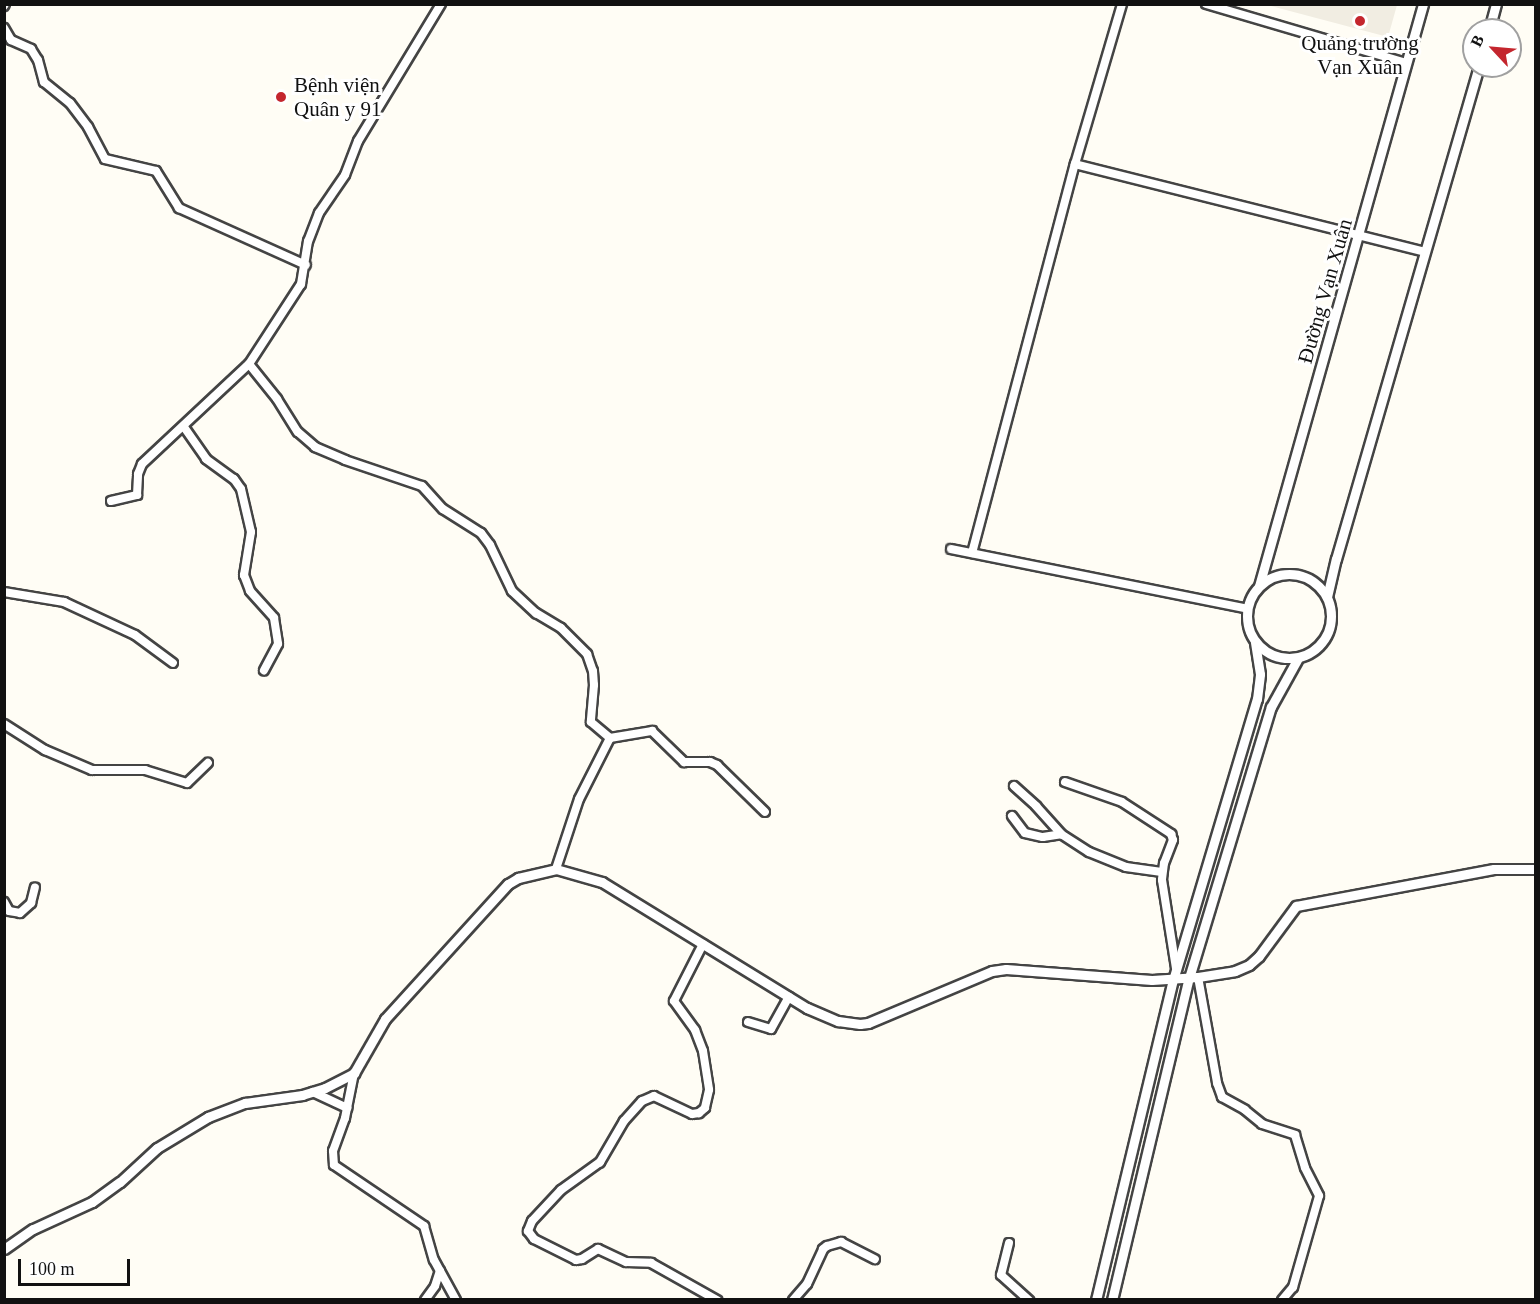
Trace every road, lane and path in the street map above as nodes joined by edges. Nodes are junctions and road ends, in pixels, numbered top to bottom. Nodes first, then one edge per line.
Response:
1 (441, 4) edge
2 (1122, 4) edge
3 (1206, 4) edge
4 (1423, 4) edge
5 (4, 28) edge
6 (1406, 63) junction
7 (1476, 78) edge
8 (1075, 164) junction
9 (1359, 237) junction
10 (1425, 252) junction
11 (306, 265) junction
12 (249, 364) junction
13 (184, 427) junction
14 (111, 501) dead end
15 (951, 549) dead end
16 (972, 553) junction
17 (1259, 586) junction
18 (4, 592) edge
19 (1327, 597) junction
20 (1248, 609) junction
21 (1255, 642) junction
22 (1299, 658) junction
23 (173, 663) dead end
24 (264, 670) dead end
25 (4, 724) edge
26 (610, 738) junction
27 (208, 763) dead end
28 (1065, 782) dead end
29 (1014, 786) dead end
30 (765, 812) dead end
31 (1012, 816) dead end
32 (1060, 834) junction
33 (556, 869) junction
34 (1536, 869) edge
35 (1162, 872) junction
36 (35, 887) dead end
37 (4, 902) edge
38 (703, 944) junction
39 (1177, 969) junction
40 (1193, 978) junction
41 (1173, 980) junction
42 (789, 997) junction
43 (748, 1022) dead end
44 (354, 1073) junction
45 (313, 1092) junction
46 (347, 1108) junction
47 (1009, 1243) dead end
48 (4, 1249) edge
49 (875, 1259) dead end
50 (440, 1270) junction
51 (425, 1299) edge
52 (456, 1299) edge
53 (717, 1299) edge
54 (792, 1299) edge
55 (1029, 1299) edge
56 (1096, 1299) edge
57 (1112, 1299) edge
58 (1282, 1299) edge

1 - 11 street
2 - 8 street
3 - 6 street
4 - 6 street, Đường Vạn Xuân
5 - 11 street
6 - 9 street, Đường Vạn Xuân
7 - 10 street
8 - 9 street
8 - 16 street
9 - 10 street
9 - 17 street, Đường Vạn Xuân
10 - 19 street
11 - 12 street
12 - 13 street
12 - 26 street
13 - 14 street
13 - 24 street
15 - 16 street
16 - 20 street
17 - 19 street
17 - 20 street
18 - 23 street
19 - 22 street
20 - 21 street
21 - 22 street
21 - 39 street
22 - 40 street
25 - 27 street
26 - 30 street
26 - 33 street
28 - 35 street
29 - 32 street
31 - 32 street
32 - 35 street
33 - 38 street
33 - 44 street
34 - 40 street
35 - 39 street
36 - 37 street
38 - 42 street
38 - 53 street
39 - 41 street
40 - 41 street
40 - 57 street
40 - 58 street
41 - 42 street
41 - 56 street
42 - 43 street
44 - 45 street
44 - 46 street
45 - 46 street
45 - 48 street
46 - 50 street
47 - 55 street
49 - 54 street
50 - 51 street
50 - 52 street

